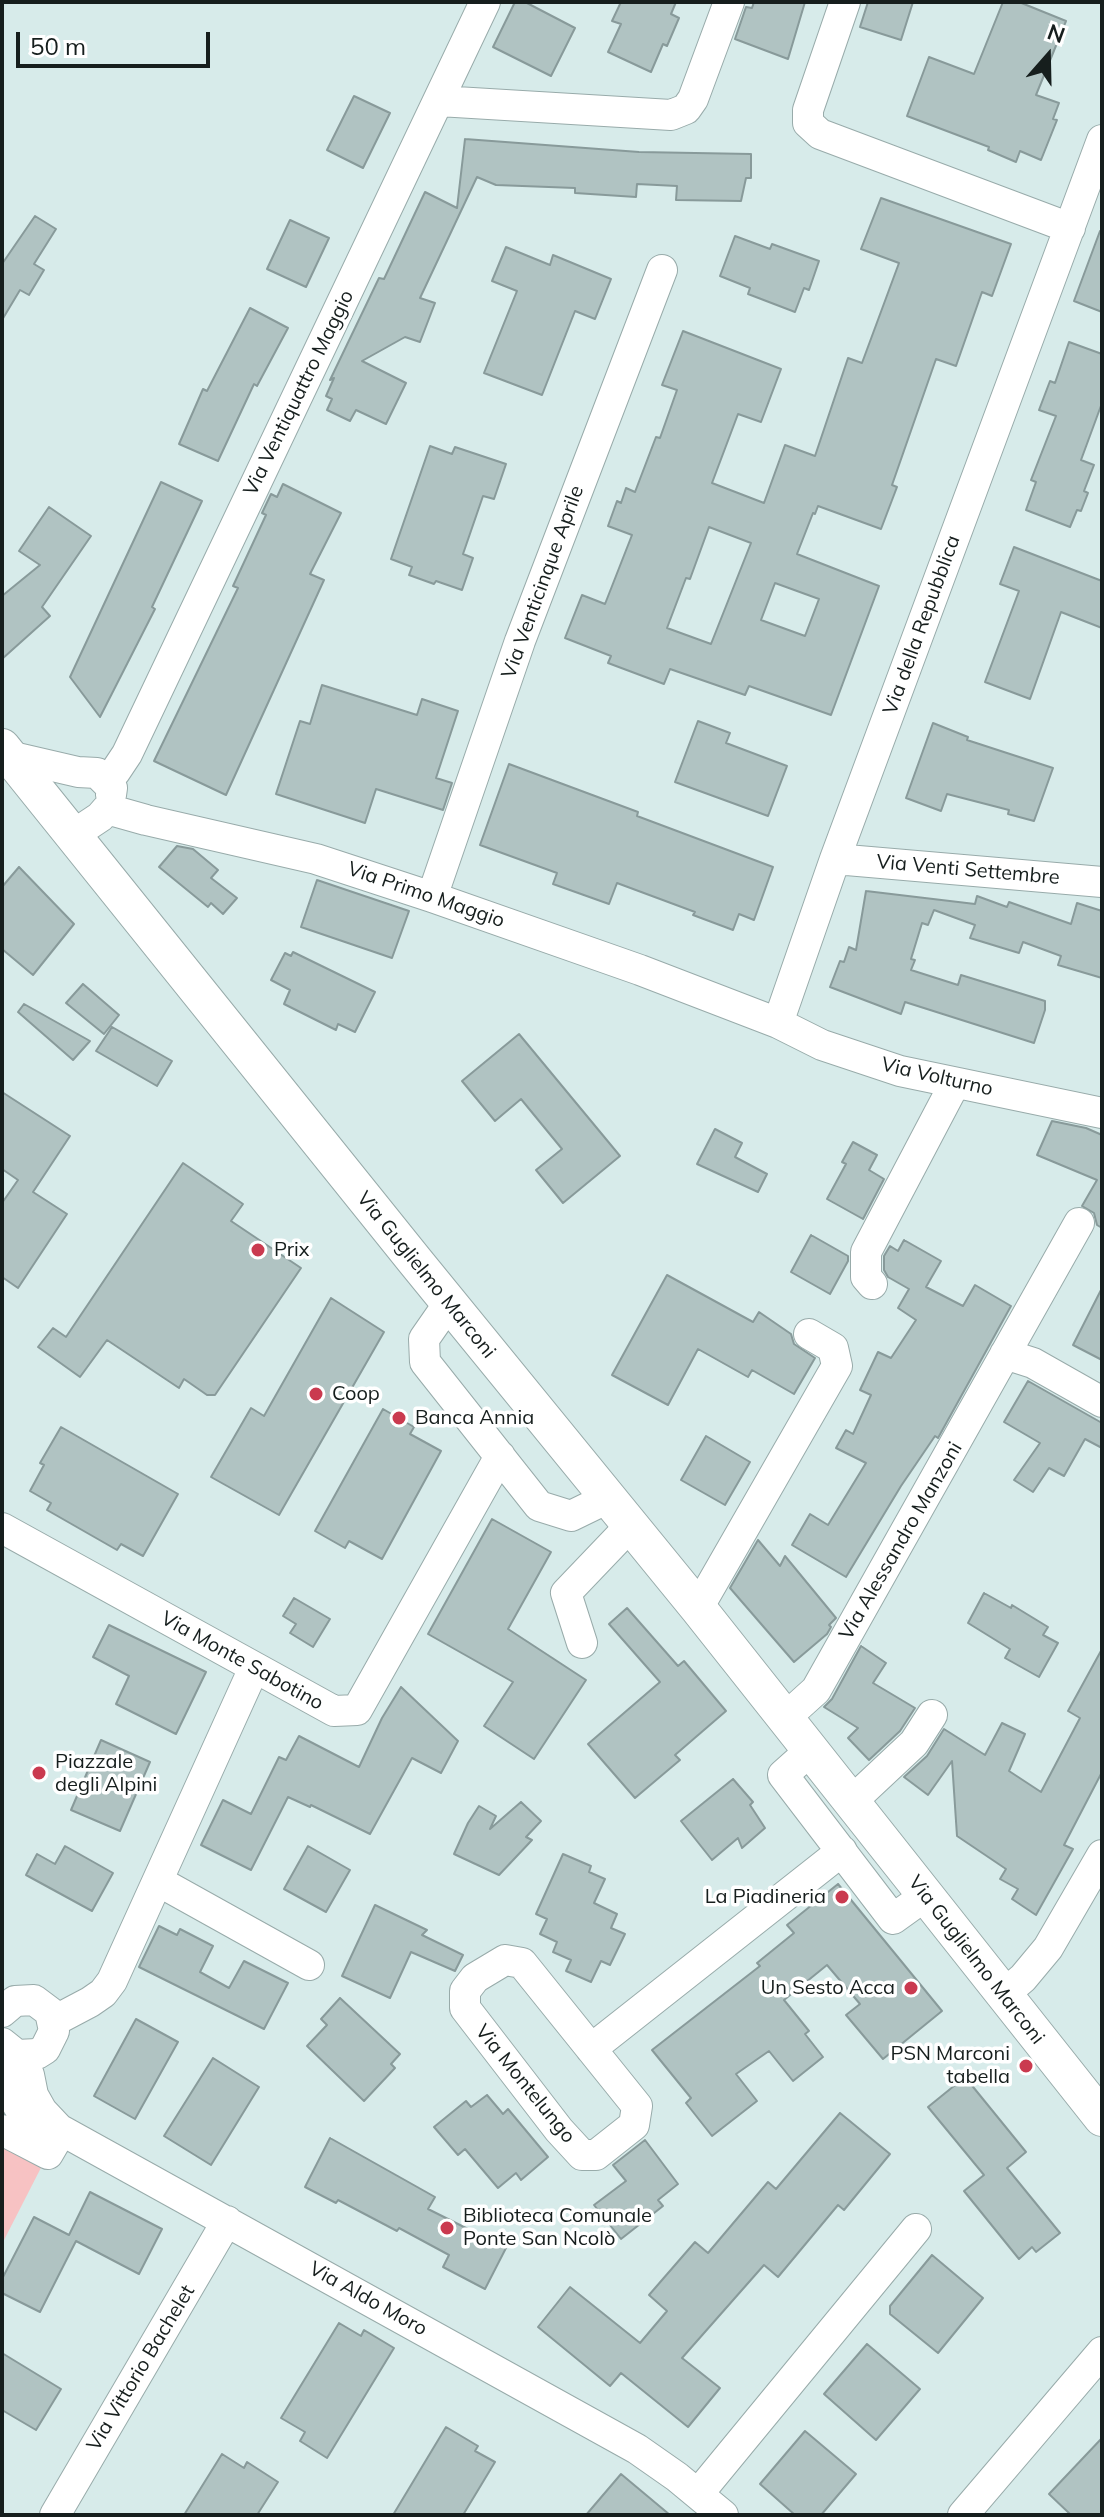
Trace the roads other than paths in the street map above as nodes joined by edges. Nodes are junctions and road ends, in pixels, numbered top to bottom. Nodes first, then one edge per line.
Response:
1 (485, 2) edge
2 (729, 2) edge
3 (845, 2) edge
4 (439, 101) junction
5 (1102, 140) edge
6 (1070, 228) junction
7 (662, 270) dead end
8 (6, 751) edge
9 (91, 775) junction
10 (107, 809) junction
11 (64, 824) junction
12 (835, 859) junction
13 (1102, 882) edge
14 (432, 897) junction
15 (778, 1023) junction
16 (955, 1083) junction
17 (1102, 1113) edge
18 (1079, 1223) dead end
19 (872, 1284) dead end
20 (449, 1303) junction
21 (809, 1334) dead end
22 (1005, 1354) junction
23 (1102, 1402) edge
24 (500, 1456) junction
25 (608, 1498) junction
26 (630, 1526) junction
27 (2, 1528) edge
28 (698, 1608) junction
29 (582, 1643) dead end
30 (254, 1668) junction
31 (932, 1715) dead end
32 (785, 1718) junction
33 (811, 1750) junction
34 (851, 1802) junction
35 (842, 1851) junction
36 (1102, 1855) edge
37 (158, 1881) junction
38 (925, 1896) junction
39 (309, 1965) dead end
40 (1003, 1995) junction
41 (3, 2007) edge
42 (54, 2021) junction
43 (2, 2043) edge
44 (591, 2049) junction
45 (2, 2060) edge
46 (29, 2075) dead end
47 (1102, 2118) edge
48 (2, 2130) edge
49 (227, 2221) junction
50 (916, 2229) dead end
51 (1102, 2352) edge
52 (698, 2494) junction
53 (55, 2515) edge
54 (723, 2515) edge
55 (963, 2515) edge

1 - 4 street, Via Ventiquattro Maggio
2 - 4 street
3 - 6 street
4 - 9 street, Via Ventiquattro Maggio
5 - 6 street, Via della Repubblica
6 - 12 street, Via della Repubblica
7 - 14 street, Via Venticinque Aprile
8 - 9 street
8 - 11 main road, Via Guglielmo Marconi
9 - 10 street
9 - 11 street, Via Ventiquattro Maggio
10 - 11 street
10 - 14 street, Via Primo Maggio
11 - 20 main road, Via Guglielmo Marconi
12 - 13 street, Via Venti Settembre
12 - 15 street, Via della Repubblica
14 - 15 street, Via Primo Maggio
15 - 16 street, Via Volturno
16 - 17 street, Via Volturno
16 - 19 street
18 - 22 street, Via Alessandro Manzoni
20 - 24 street
20 - 25 main road, Via Guglielmo Marconi
21 - 28 street
22 - 23 street
22 - 32 street, Via Alessandro Manzoni
24 - 25 street
24 - 30 street, Via Monte Sabotino
25 - 26 main road, Via Guglielmo Marconi
26 - 28 main road, Via Guglielmo Marconi
26 - 29 street
27 - 30 street, Via Monte Sabotino
28 - 32 main road, Via Guglielmo Marconi
30 - 37 street
31 - 34 street
32 - 33 main road, Via Guglielmo Marconi
33 - 34 main road, Via Guglielmo Marconi
33 - 35 street
34 - 38 main road, Via Guglielmo Marconi
35 - 38 street
35 - 44 street
36 - 40 street
37 - 39 street
37 - 42 street
38 - 40 main road, Via Guglielmo Marconi
40 - 47 main road, Via Guglielmo Marconi
41 - 42 street
42 - 43 street
44 - 44 street, Via Montelungo
45 - 48 street
46 - 49 street, Via Aldo Moro
49 - 52 street, Via Aldo Moro
49 - 53 street, Via Vittorio Bachelet
50 - 52 street
51 - 55 street
52 - 54 street, Via Aldo Moro

